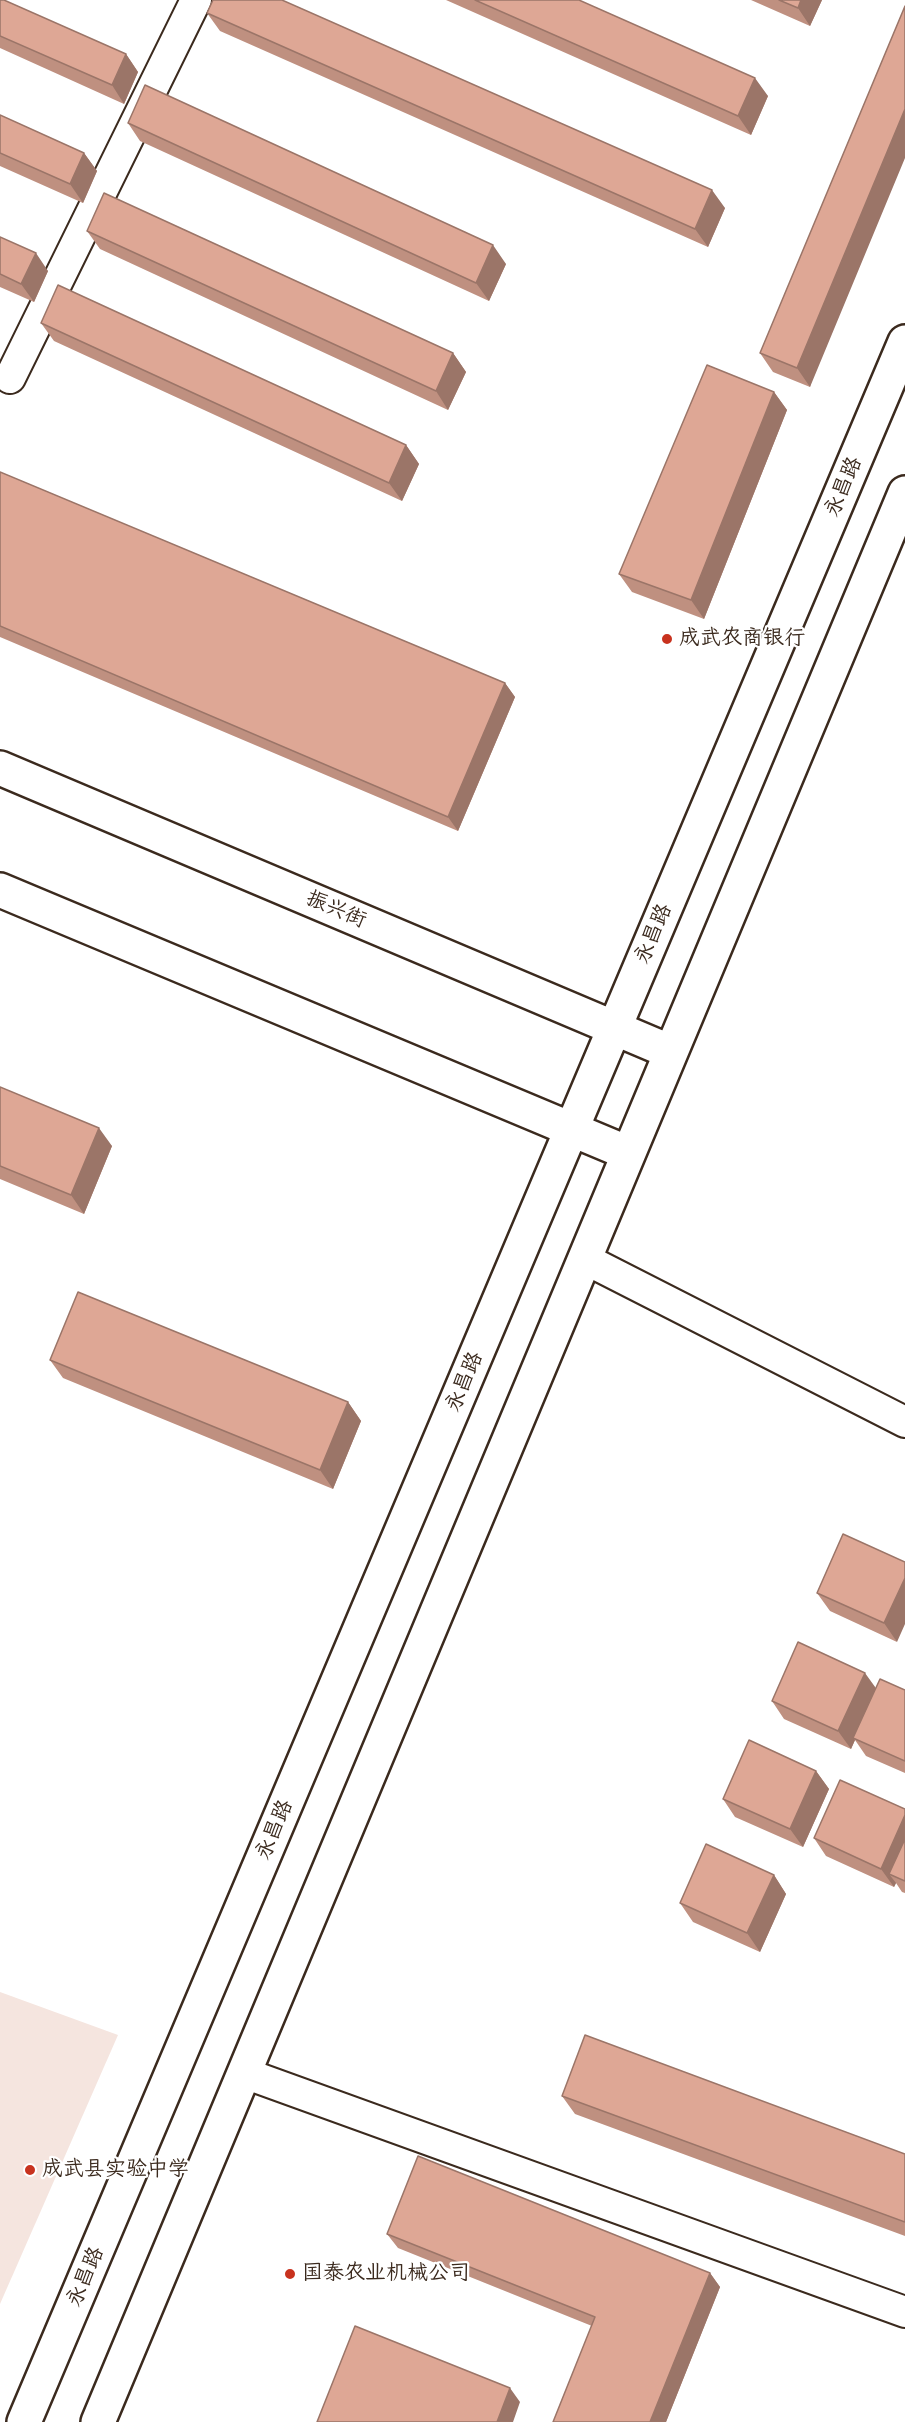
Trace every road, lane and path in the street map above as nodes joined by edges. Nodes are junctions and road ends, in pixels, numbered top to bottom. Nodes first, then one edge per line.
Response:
1 (196, 0) edge
2 (905, 342) edge
3 (10, 378) dead end
4 (905, 493) edge
5 (0, 768) edge
6 (0, 890) edge
7 (614, 1028) junction
8 (671, 1052) junction
9 (572, 1130) junction
10 (628, 1153) junction
11 (585, 1259) junction
12 (905, 1422) edge
13 (244, 2073) junction
14 (905, 2312) edge
15 (24, 2422) edge
16 (98, 2422) edge

1 - 3 street
2 - 7 main road, 永昌路
4 - 8 main road
5 - 7 main road, 振兴街
6 - 9 main road
7 - 8 main road, 振兴街
7 - 9 main road, 永昌路
8 - 10 main road
9 - 10 main road
9 - 15 main road, 永昌路
10 - 11 main road
11 - 12 street
11 - 13 main road
13 - 14 street
13 - 16 main road

